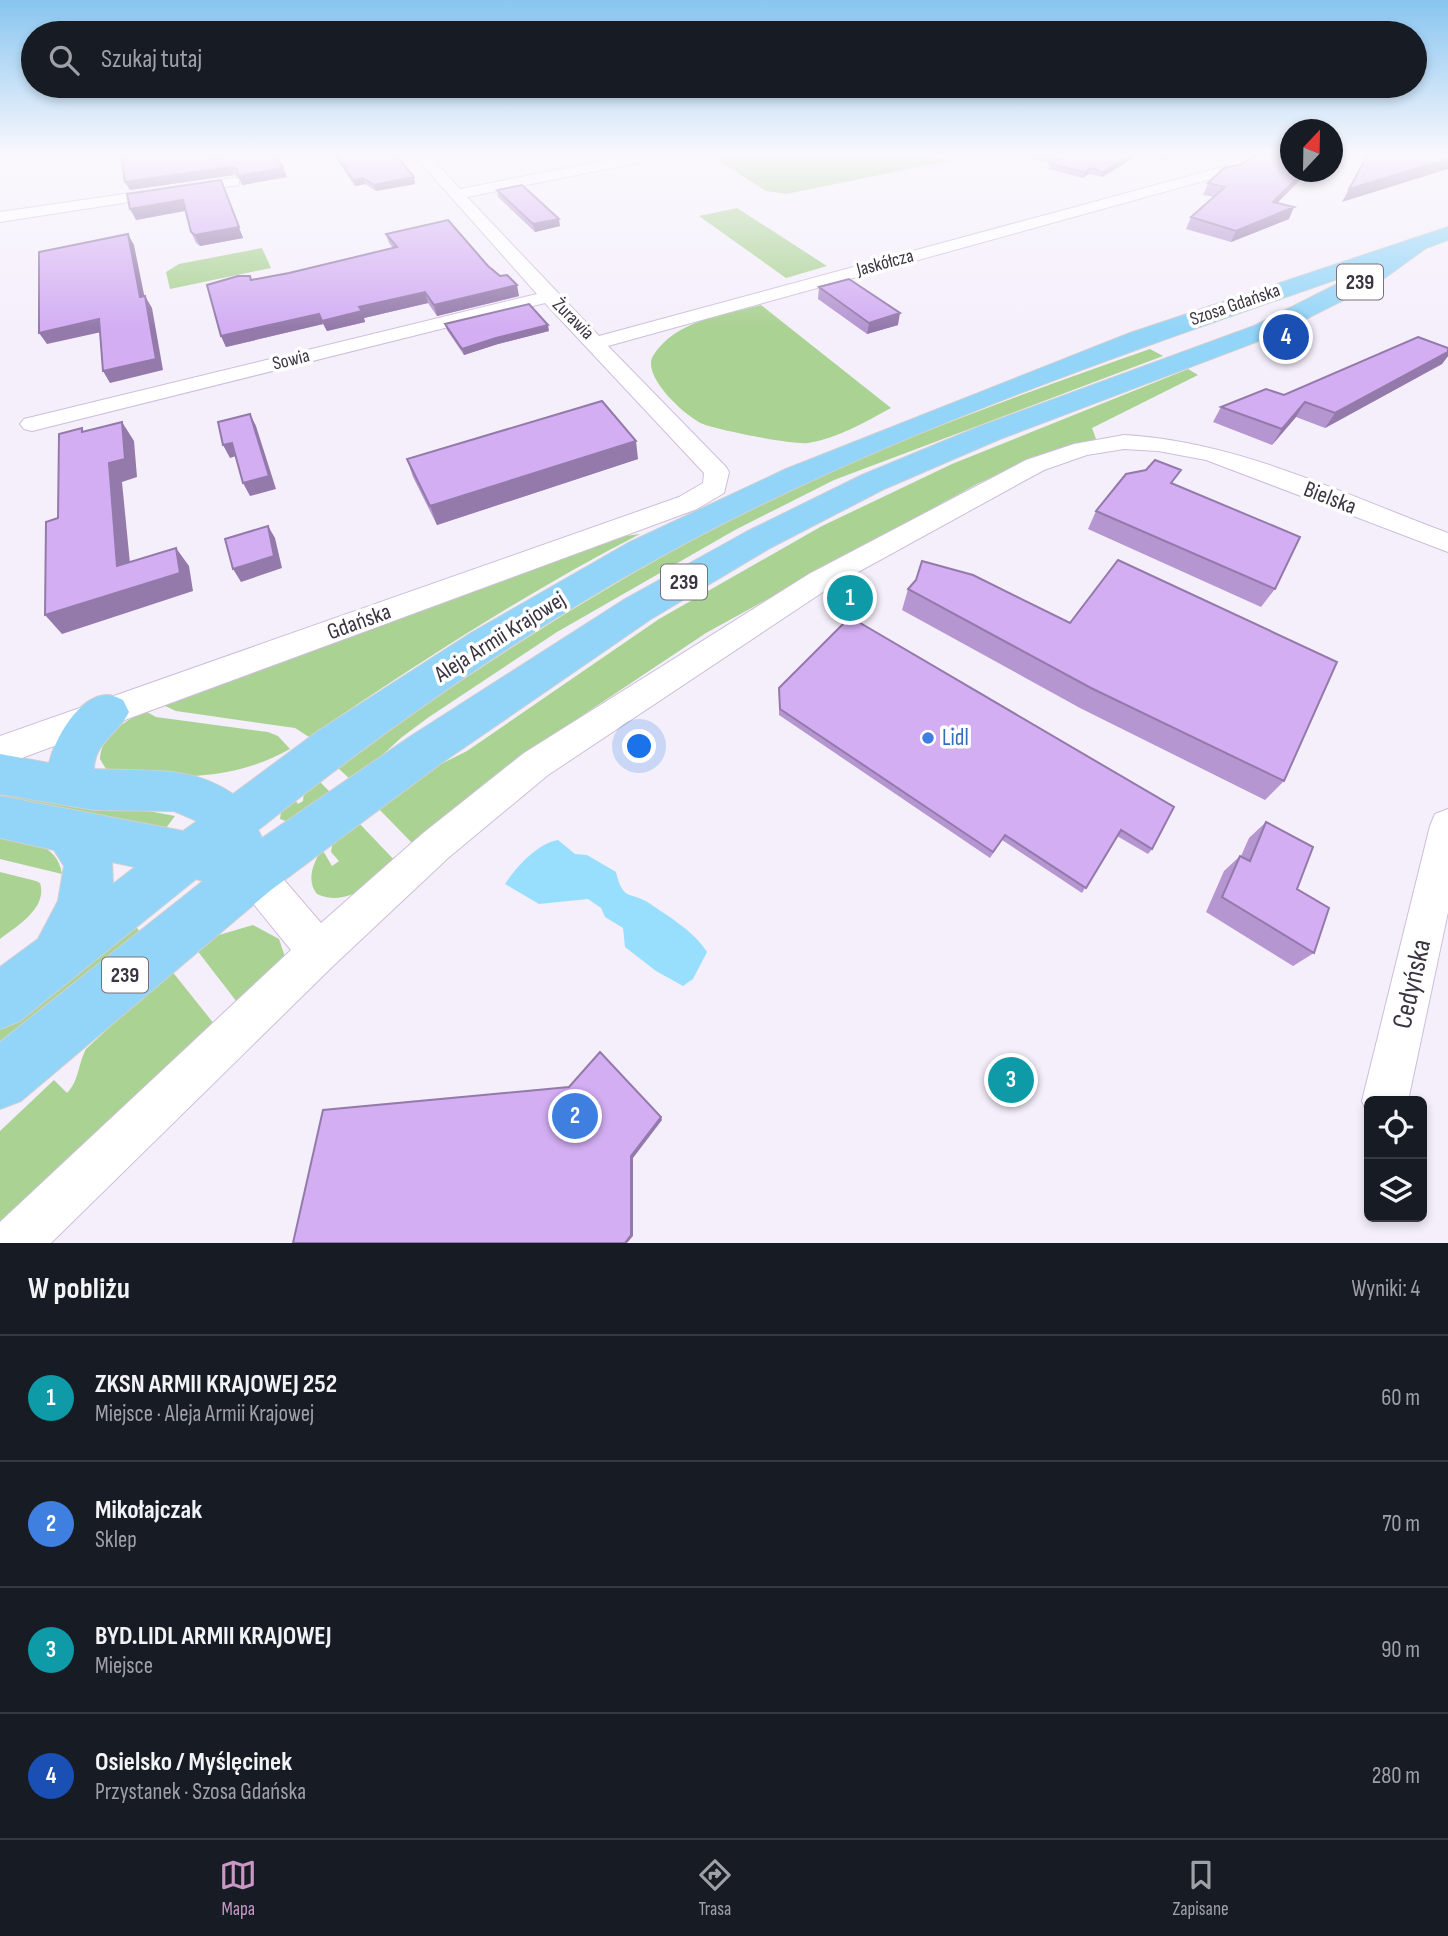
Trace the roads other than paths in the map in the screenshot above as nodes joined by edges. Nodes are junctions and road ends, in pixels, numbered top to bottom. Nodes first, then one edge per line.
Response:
1 (33, 212) edge
2 (473, 212) edge
3 (1074, 212) edge
4 (0, 217) edge
5 (1448, 233) edge
6 (1416, 246) junction
7 (550, 296) junction
8 (596, 343) junction
9 (1075, 383) junction
10 (32, 424) dead end
11 (715, 487) joint
12 (1448, 543) edge
13 (108, 712) junction
14 (0, 751) edge
15 (0, 774) edge
16 (70, 808) junction
17 (0, 817) edge
18 (229, 823) junction
19 (1448, 826) edge
20 (189, 854) junction
21 (253, 873) junction
22 (319, 952) junction
23 (57, 955) junction
24 (0, 1001) edge
25 (0, 1080) edge
26 (1385, 1096) edge
27 (15, 1243) edge

1 - 4 street
2 - 7 street, Żurawia
3 - 8 street, Jaskółcza
5 - 6 main road, Szosa Gdańska / 239
6 - 9 main road, Szosa Gdańska / 239
6 - 9 main road, Szosa Gdańska / 239
7 - 8 street, Żurawia
7 - 10 street, Sowia
8 - 11 street, Żurawia
9 - 18 main road, Aleja Armii Krajowej / 239
9 - 21 main road, 239
11 - 13 street, Gdańska
12 - 22 street, Bielska
13 - 14 street, Gdańska
13 - 16 main road
15 - 16 main road
16 - 17 main road
16 - 18 main road
16 - 20 main road
16 - 23 main road
18 - 20 main road, Aleja Armii Krajowej / 239
18 - 21 main road
19 - 26 street, Cedyńska
20 - 21 main road
20 - 23 main road, Aleja Armii Krajowej / 239
21 - 22 street
21 - 25 main road, 239
22 - 27 street
23 - 24 main road, Aleja Armii Krajowej / 239

